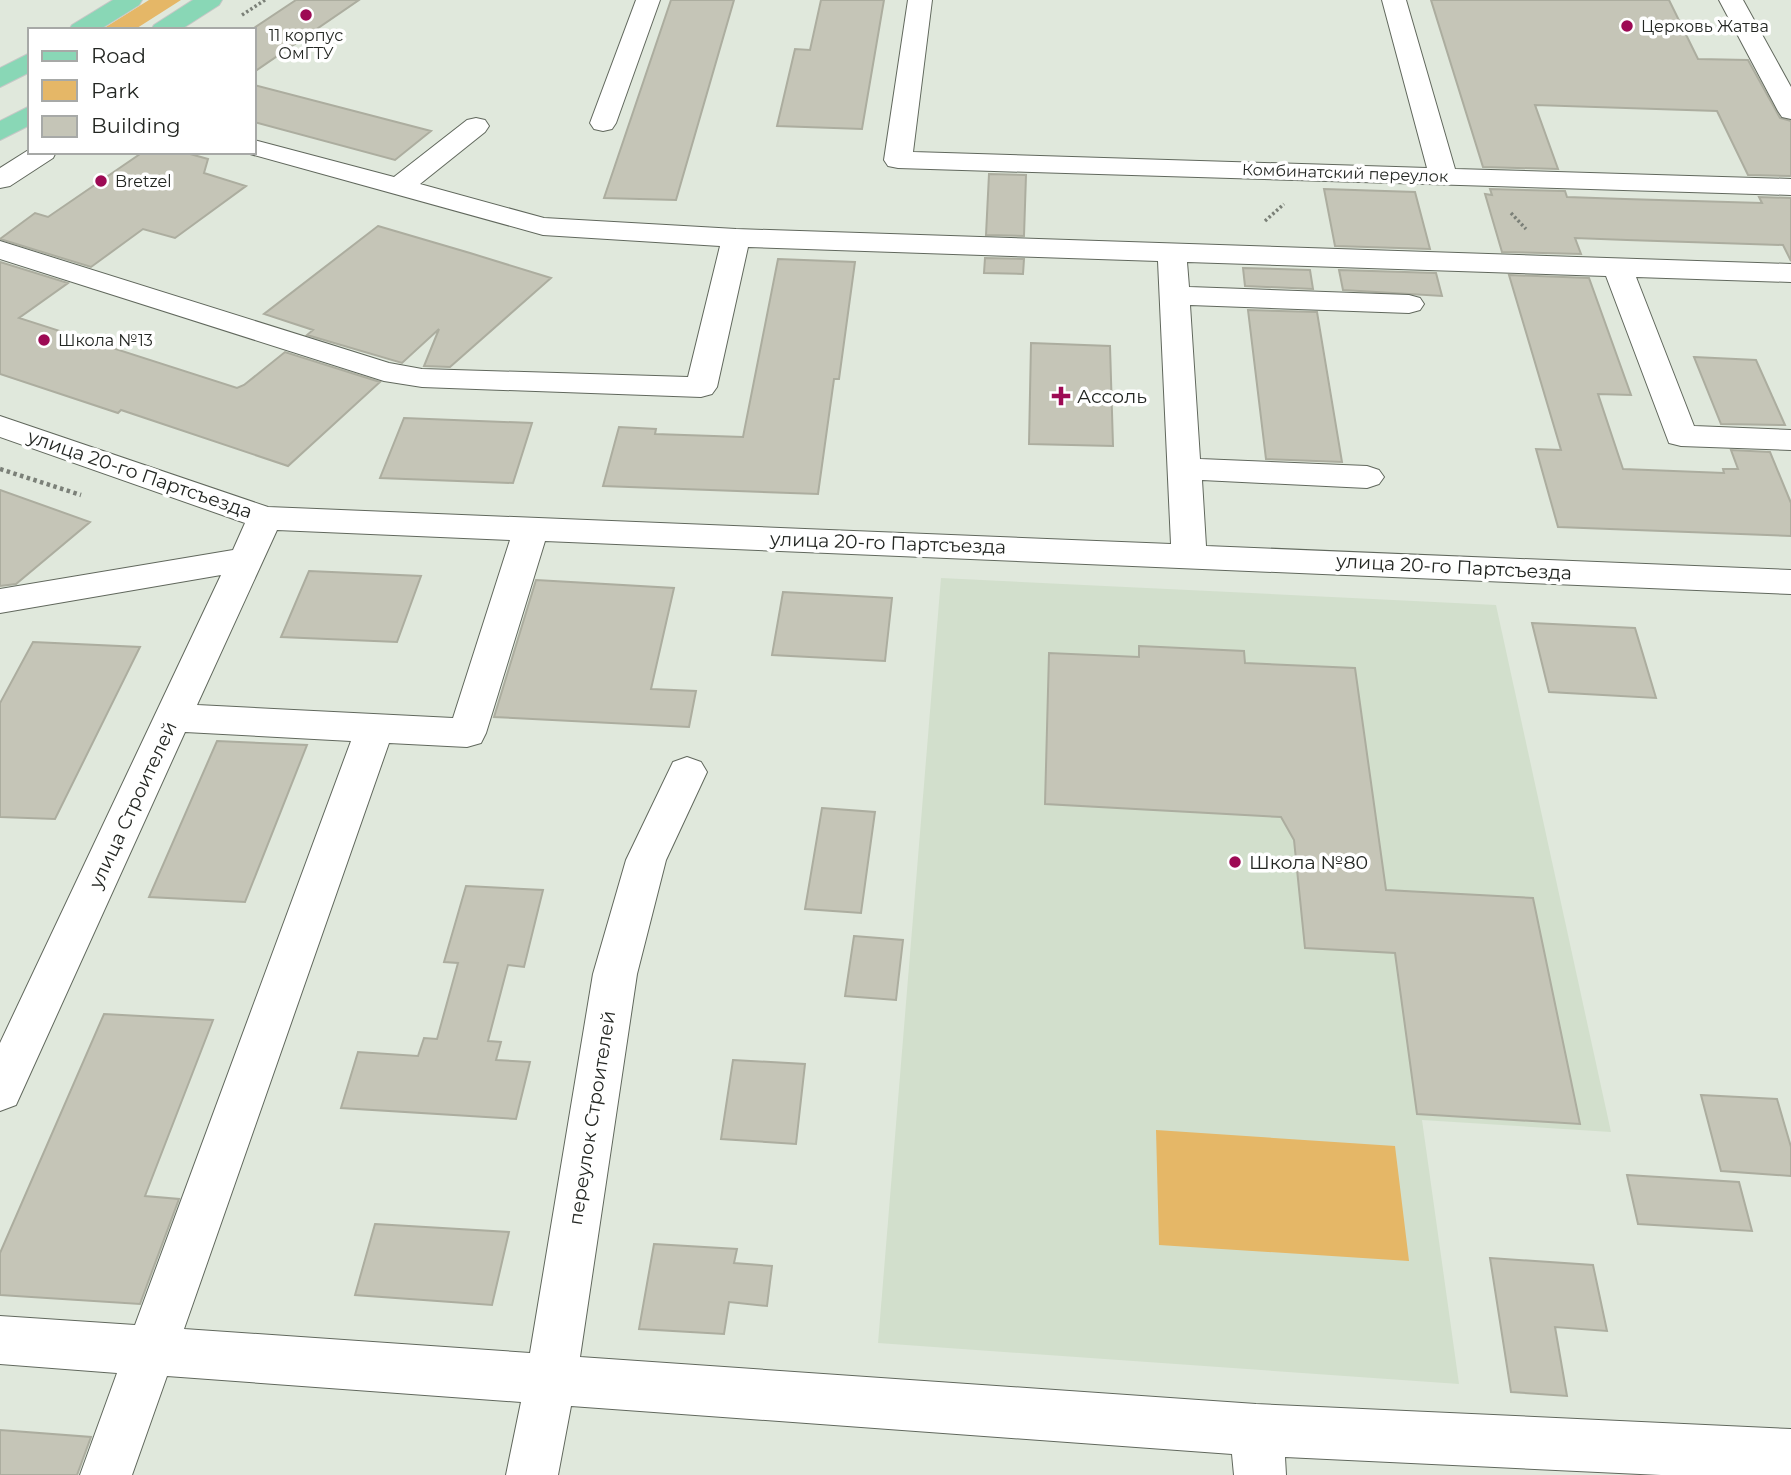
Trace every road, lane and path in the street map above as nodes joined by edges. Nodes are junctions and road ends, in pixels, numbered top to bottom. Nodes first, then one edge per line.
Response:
1 (130, 0) edge
2 (210, 0) edge
3 (648, 0) edge
4 (920, 0) edge
5 (1394, 0) edge
6 (1731, 0) edge
7 (84, 28) edge
8 (166, 28) edge
9 (28, 62) edge
10 (0, 80) edge
11 (28, 88) edge
12 (1791, 111) edge
13 (28, 115) edge
14 (603, 123) dead end
15 (476, 126) dead end
16 (0, 132) edge
17 (256, 149) edge
18 (40, 154) edge
19 (1443, 176) junction
20 (1478, 178) junction
21 (0, 180) edge
22 (399, 187) junction
23 (1791, 187) edge
24 (736, 238) junction
25 (0, 250) edge
26 (1172, 252) junction
27 (1561, 265) junction
28 (1618, 267) junction
29 (1791, 273) edge
30 (1175, 295) junction
31 (1409, 304) dead end
32 (0, 426) edge
33 (1791, 440) edge
34 (1185, 469) junction
35 (1367, 477) dead end
36 (265, 518) junction
37 (531, 530) junction
38 (1189, 555) junction
39 (246, 559) junction
40 (1791, 582) edge
41 (1, 603) edge
42 (174, 718) junction
43 (375, 728) junction
44 (687, 772) dead end
45 (0, 1091) edge
46 (0, 1340) edge
47 (151, 1351) junction
48 (551, 1378) junction
49 (1258, 1453) edge
50 (1791, 1455) edge
51 (106, 1475) edge
52 (532, 1475) edge

1 - 7 main road
2 - 8 main road
3 - 14 street
4 - 19 street, Комбинатский переулок
5 - 19 street
6 - 12 street
9 - 10 main road
10 - 11 main road
13 - 16 main road
15 - 22 street
17 - 22 street
18 - 21 street
19 - 20 street, Комбинатский переулок
20 - 23 street, Комбинатский переулок
20 - 27 path
22 - 24 street
24 - 25 street
24 - 26 street
26 - 27 street
26 - 30 street
27 - 28 street
28 - 29 street
28 - 33 street
30 - 31 street
30 - 34 street
32 - 36 street, улица 20-го Партсъезда
34 - 35 street
34 - 38 street
36 - 37 street, улица 20-го Партсъезда
36 - 39 street, улица Строителей
37 - 38 street, улица 20-го Партсъезда
37 - 43 street
38 - 40 street, улица 20-го Партсъезда
39 - 41 street
39 - 42 street, улица Строителей
42 - 43 street
42 - 45 street, улица Строителей
43 - 47 street
44 - 48 street, переулок Строителей
46 - 47 street
47 - 48 street
47 - 51 street
48 - 49 street
48 - 52 street, переулок Строителей
49 - 50 street

